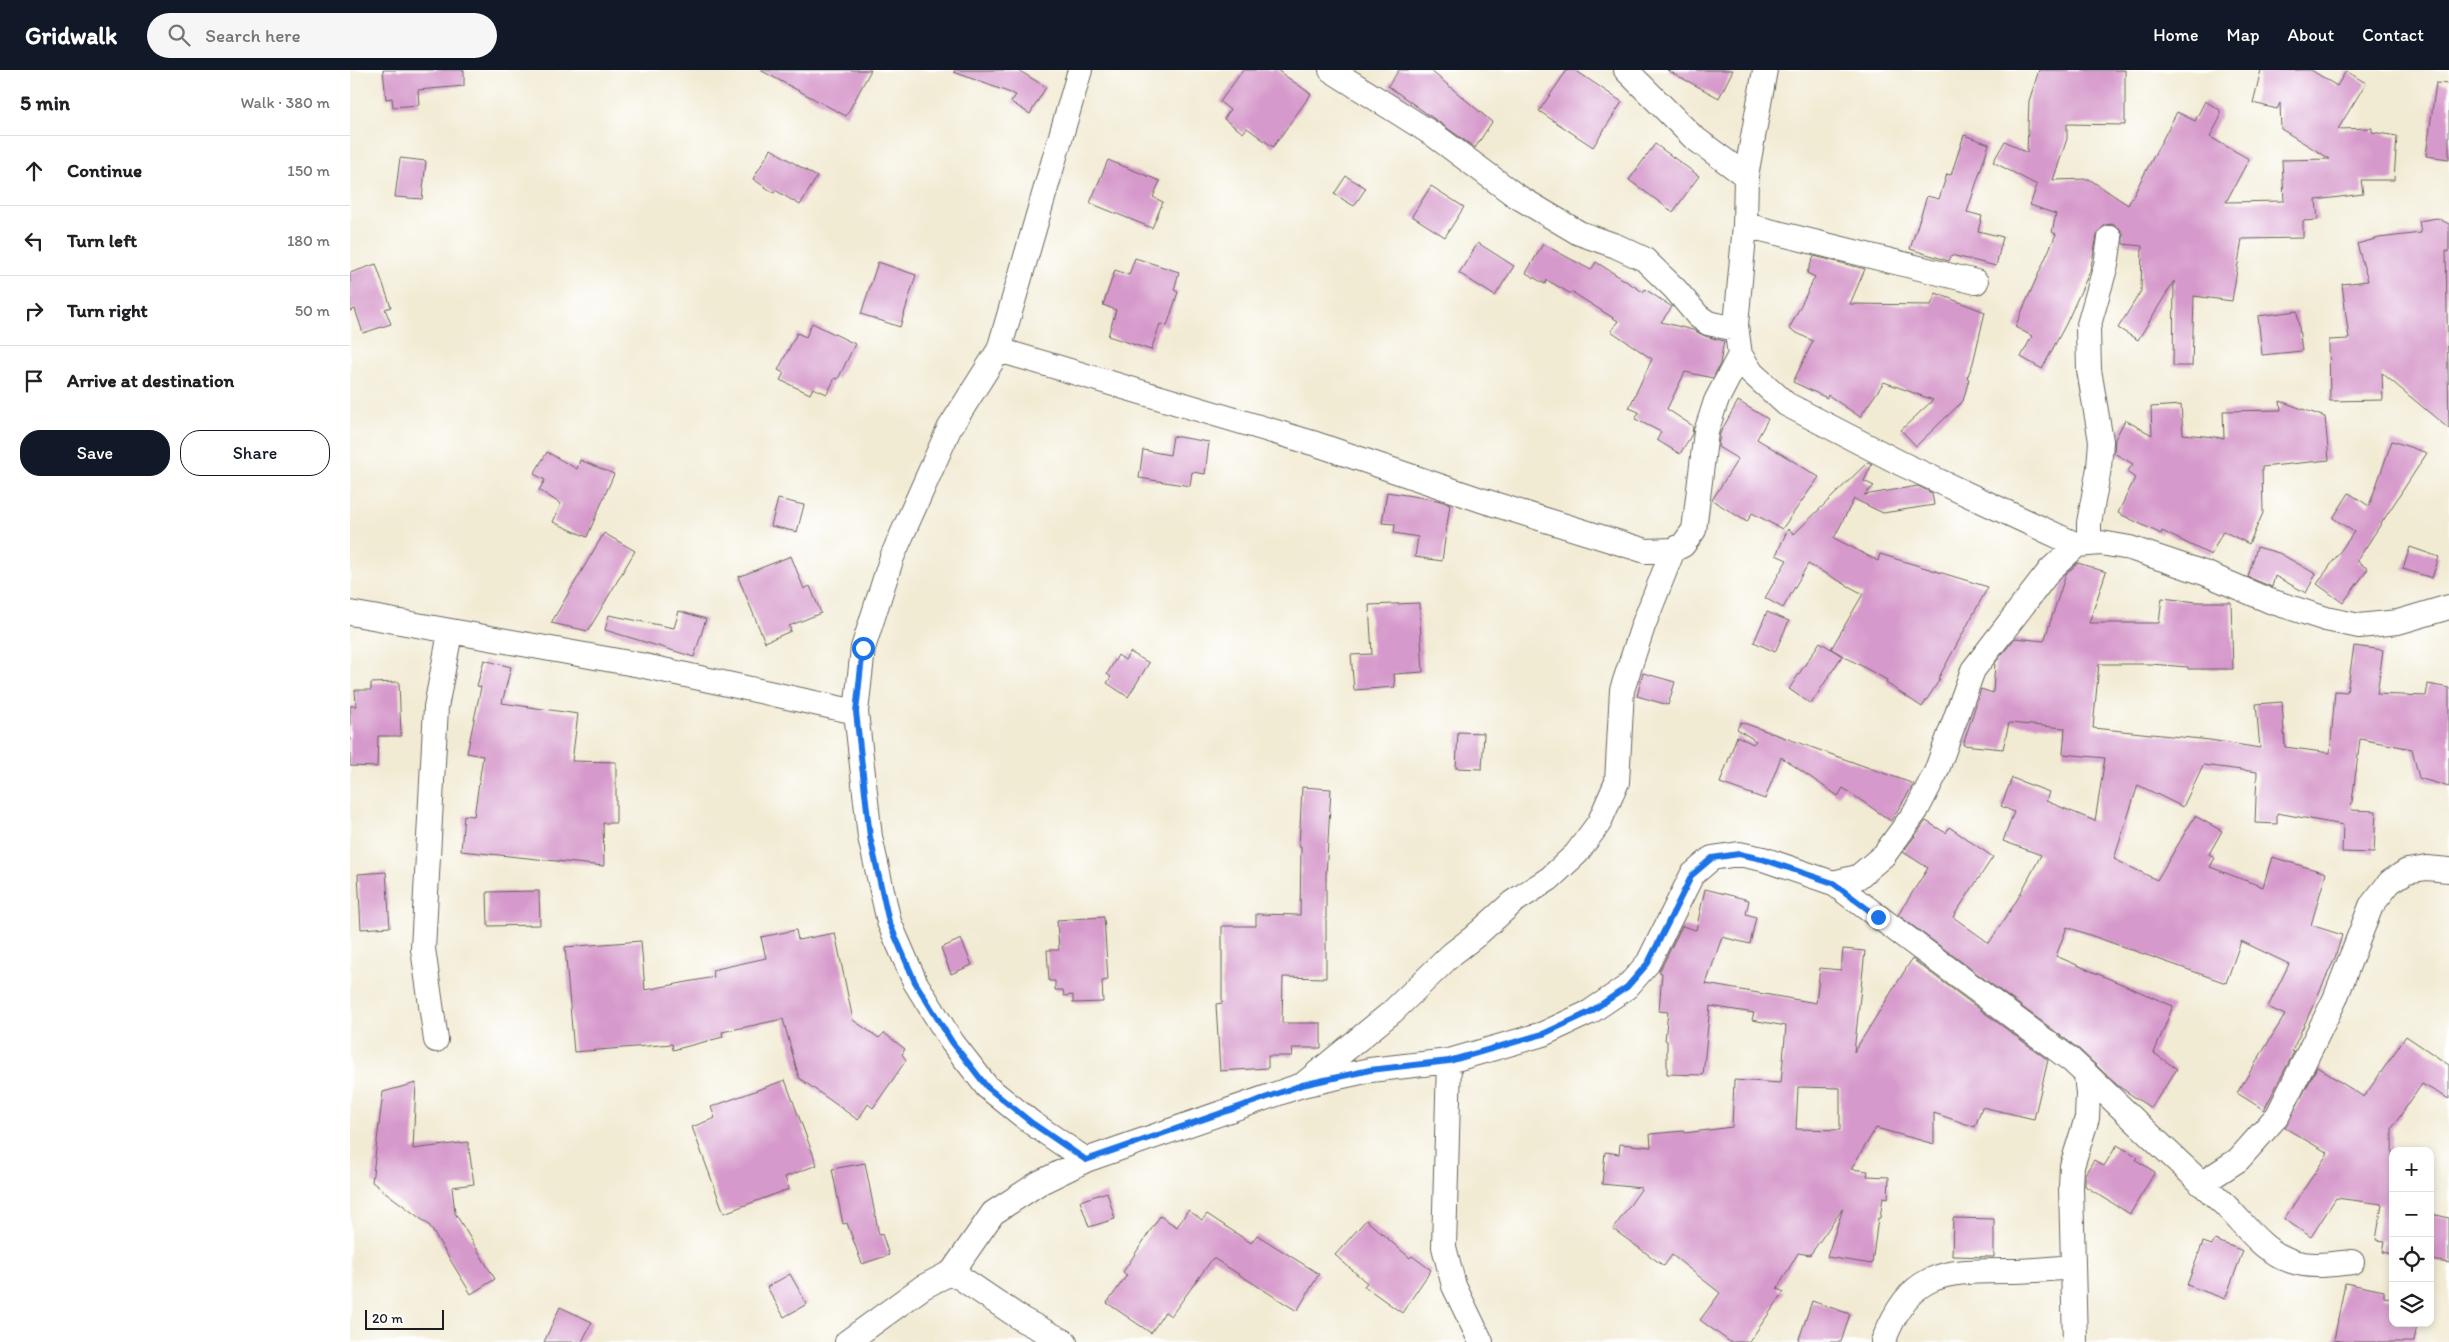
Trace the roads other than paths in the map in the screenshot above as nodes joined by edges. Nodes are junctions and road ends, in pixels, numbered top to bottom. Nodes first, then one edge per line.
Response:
1 (1080, 70) edge
2 (1331, 70) edge
3 (1626, 70) edge
4 (1765, 70) edge
5 (1746, 176) junction
6 (1745, 225) junction
7 (2110, 238) dead end
8 (1976, 282) dead end
9 (1736, 329) junction
10 (999, 350) junction
11 (1740, 355) junction
12 (2083, 544) junction
13 (1673, 550) junction
14 (2449, 607) edge
15 (350, 613) edge
16 (450, 632) junction
17 (856, 712) junction
18 (2449, 870) edge
19 (1833, 883) junction
20 (436, 1040) dead end
21 (1449, 1061) junction
22 (2086, 1074) junction
23 (1302, 1085) junction
24 (1086, 1160) junction
25 (2202, 1184) junction
26 (2352, 1262) dead end
27 (2073, 1267) junction
28 (952, 1272) junction
29 (847, 1342) edge
30 (1065, 1342) edge
31 (1481, 1342) edge
32 (1883, 1342) edge
33 (2075, 1342) edge

1 - 10 street
2 - 9 street
3 - 5 street
4 - 5 street
5 - 6 street
6 - 8 street
6 - 9 street
7 - 12 street
9 - 11 street
10 - 13 street
10 - 17 street
11 - 12 street
11 - 13 street
12 - 14 street
12 - 19 street
13 - 23 street
15 - 16 street
16 - 17 street
16 - 20 street
17 - 24 street
18 - 25 street
19 - 21 street
19 - 22 street
21 - 23 street
21 - 31 street
22 - 25 street
22 - 27 street
23 - 24 street
24 - 28 street
25 - 26 street
27 - 32 street
27 - 33 street
28 - 29 street
28 - 30 street

